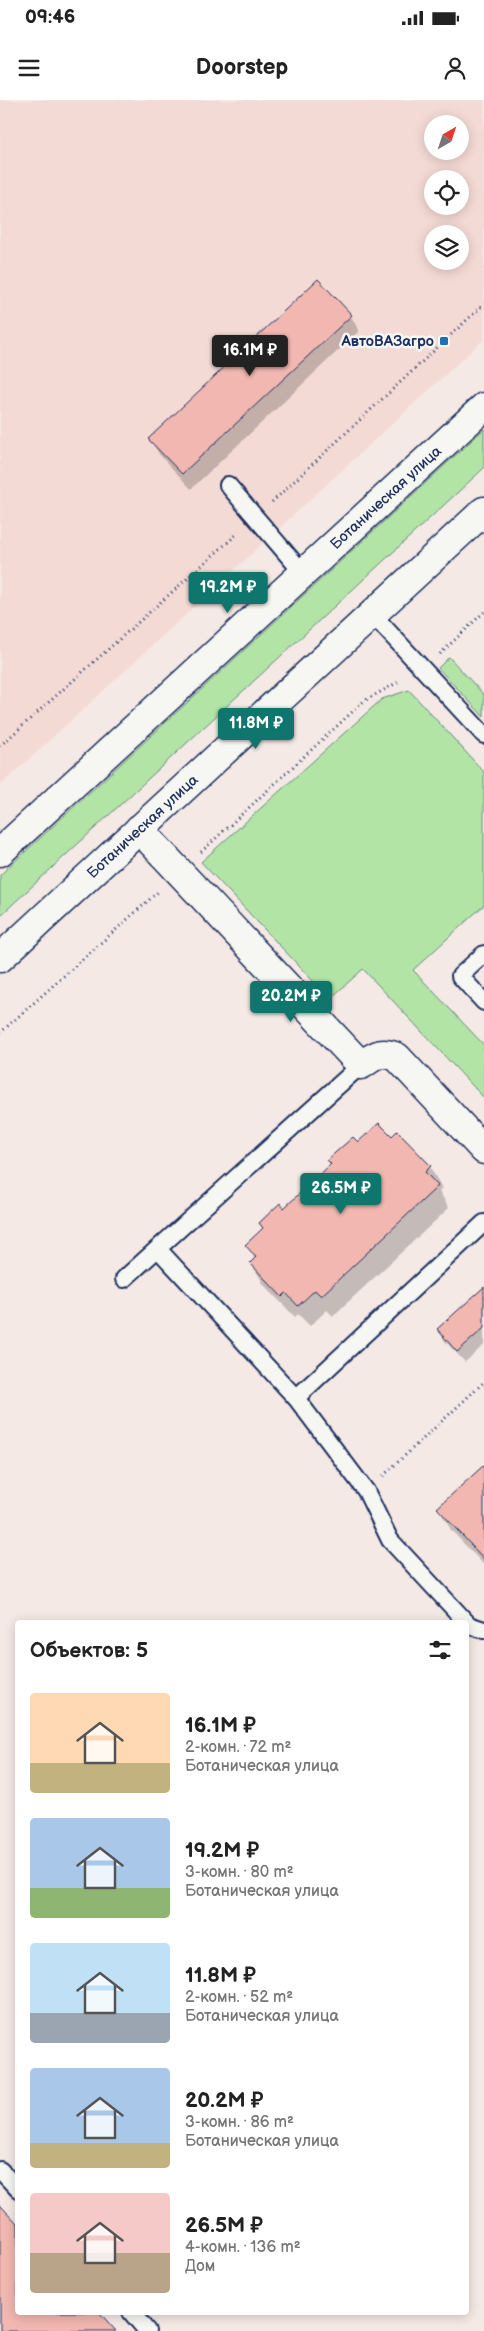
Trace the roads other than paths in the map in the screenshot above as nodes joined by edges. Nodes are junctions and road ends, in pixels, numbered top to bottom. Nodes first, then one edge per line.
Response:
1 (484, 407) edge
2 (228, 485) dead end
3 (484, 512) edge
4 (303, 573) junction
5 (372, 614) junction
6 (484, 735) edge
7 (139, 829) junction
8 (0, 852) edge
9 (484, 954) edge
10 (0, 958) edge
11 (484, 1002) edge
12 (361, 1065) junction
13 (484, 1150) edge
14 (484, 1223) edge
15 (158, 1249) junction
16 (124, 1280) dead end
17 (296, 1398) junction
18 (463, 1620) edge
19 (469, 1626) edge
20 (484, 1630) edge
21 (0, 2170) edge
22 (15, 2186) edge
23 (133, 2315) edge
24 (147, 2331) edge

1 - 4 main road, Ботаническая улица
2 - 4 lane
3 - 5 main road, Ботаническая улица
4 - 8 main road, Ботаническая улица
5 - 6 lane
5 - 7 main road, Ботаническая улица
7 - 10 main road, Ботаническая улица
7 - 12 main road
9 - 11 lane
12 - 13 main road
12 - 15 lane
14 - 17 lane
15 - 16 lane
15 - 17 lane
17 - 18 lane
19 - 20 lane
21 - 22 lane
23 - 24 lane

